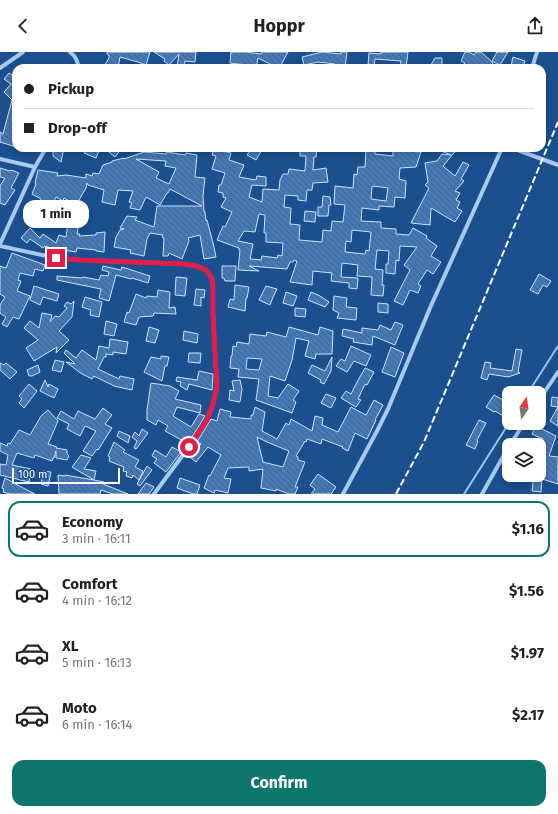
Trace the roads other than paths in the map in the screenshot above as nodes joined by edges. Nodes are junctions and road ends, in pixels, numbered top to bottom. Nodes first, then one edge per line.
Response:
1 (23, 52) edge
2 (70, 52) edge
3 (537, 52) edge
4 (78, 64) edge
5 (533, 64) edge
6 (0, 68) edge
7 (44, 152) edge
8 (500, 152) edge
9 (523, 152) edge
10 (0, 159) edge
11 (558, 165) edge
12 (35, 168) junction
13 (0, 245) edge
14 (558, 372) edge
15 (546, 390) edge
16 (502, 458) edge
17 (154, 494) edge
18 (343, 494) edge
19 (482, 494) edge

1 - 6 street
2 - 4 street
3 - 5 street
7 - 12 street
8 - 18 street
9 - 11 street
10 - 12 street
12 - 13 street
13 - 17 street
14 - 15 street
16 - 19 street

